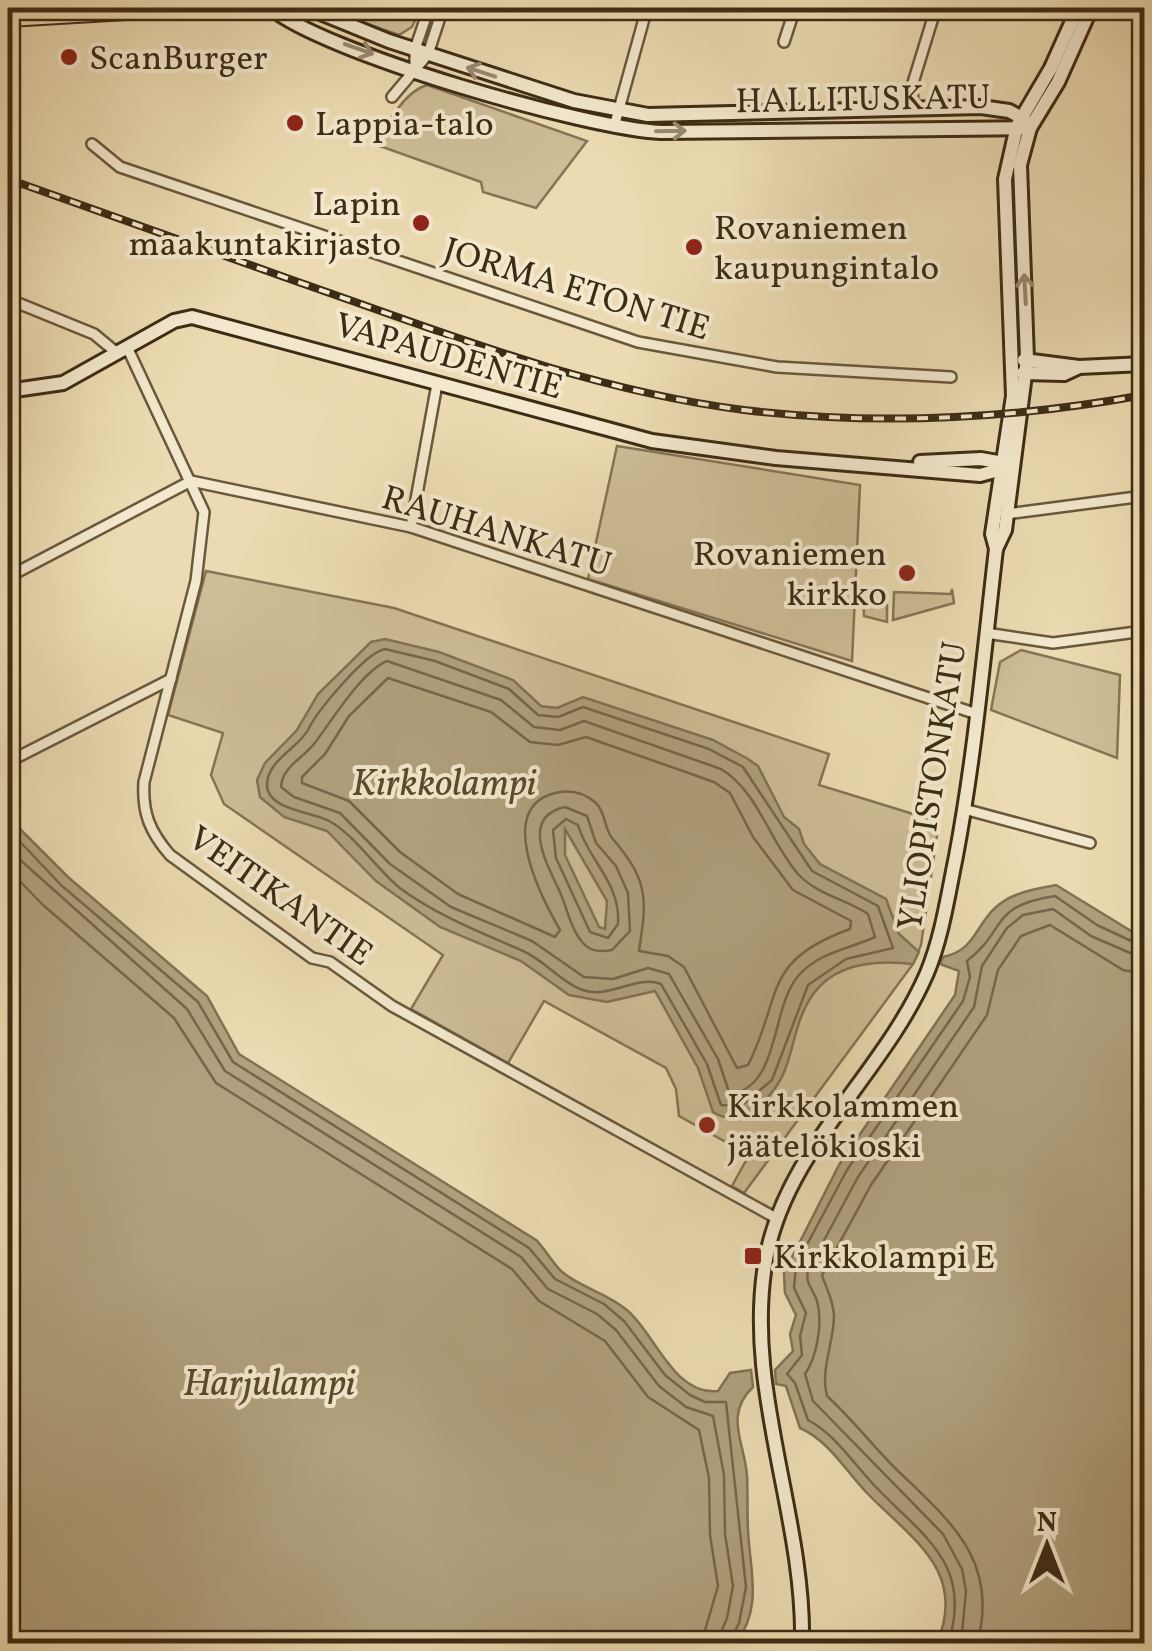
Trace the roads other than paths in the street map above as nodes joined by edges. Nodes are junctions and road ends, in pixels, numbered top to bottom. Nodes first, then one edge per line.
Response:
1 (161, 8) edge
2 (271, 8) edge
3 (308, 8) edge
4 (429, 8) edge
5 (443, 8) edge
6 (647, 8) edge
7 (795, 8) edge
8 (936, 8) edge
9 (1078, 8) edge
10 (1091, 8) edge
11 (8, 18) edge
12 (784, 42) dead end
13 (421, 52) junction
14 (415, 68) junction
15 (392, 97) dead end
16 (913, 107) junction
17 (618, 110) junction
18 (762, 114) junction
19 (783, 114) junction
20 (1023, 124) junction
21 (614, 127) junction
22 (928, 127) junction
23 (772, 129) junction
24 (92, 144) dead end
25 (8, 299) edge
26 (122, 350) junction
27 (1028, 359) junction
28 (1144, 364) edge
29 (1013, 366) junction
30 (1079, 367) junction
31 (1026, 376) junction
32 (951, 377) dead end
33 (437, 384) junction
34 (8, 391) edge
35 (1006, 466) junction
36 (192, 482) junction
37 (1144, 496) edge
38 (1006, 514) junction
39 (411, 527) junction
40 (996, 549) junction
41 (8, 577) edge
42 (1144, 630) edge
43 (986, 632) junction
44 (171, 679) junction
45 (977, 714) junction
46 (8, 762) edge
47 (964, 810) junction
48 (1090, 843) dead end
49 (776, 1218) junction
50 (802, 1644) edge

1 - 11 highway
2 -> 14 street, HALLITUSKATU
3 - 13 street, HALLITUSKATU
4 - 13 street
5 - 13 street
6 - 17 street
7 - 12 street
8 - 16 street
9 - 20 street
10 - 20 street
13 - 14 street
17 -> 13 street, HALLITUSKATU
14 - 15 street
14 - 21 street, HALLITUSKATU
16 - 19 street, HALLITUSKATU
16 - 20 street, HALLITUSKATU
16 - 22 street
17 - 18 street, HALLITUSKATU
17 - 21 street
18 - 19 street, HALLITUSKATU
18 - 23 street
19 - 23 street
20 - 22 street, HALLITUSKATU
27 -> 20 street, YLIOPISTONKATU
20 - 29 street, YLIOPISTONKATU
21 -> 23 street, HALLITUSKATU
22 - 23 street, HALLITUSKATU
24 - 32 street, JORMA ETON TIE
25 - 26 street
26 - 33 street, VAPAUDENTIE
26 - 34 street, VAPAUDENTIE
26 - 36 street, VEITIKANTIE
27 - 29 street
27 - 30 street
27 - 31 street, YLIOPISTONKATU
28 - 30 street
29 - 31 street
29 - 35 street, YLIOPISTONKATU
30 - 31 street
31 - 35 street, YLIOPISTONKATU
33 - 35 street, VAPAUDENTIE
33 - 39 street
35 - 38 street, YLIOPISTONKATU
35 - 40 street, YLIOPISTONKATU
36 - 39 street, RAUHANKATU
36 - 41 street
36 - 44 street, VEITIKANTIE
37 - 38 street
38 - 40 street, YLIOPISTONKATU
39 - 45 street, RAUHANKATU
40 - 43 street, YLIOPISTONKATU
42 - 43 street
43 - 45 street, YLIOPISTONKATU
44 - 46 street
44 - 49 street, VEITIKANTIE
45 - 47 street, YLIOPISTONKATU
47 - 48 street
47 - 49 street, YLIOPISTONKATU
49 - 50 street, YLIOPISTONKATU

